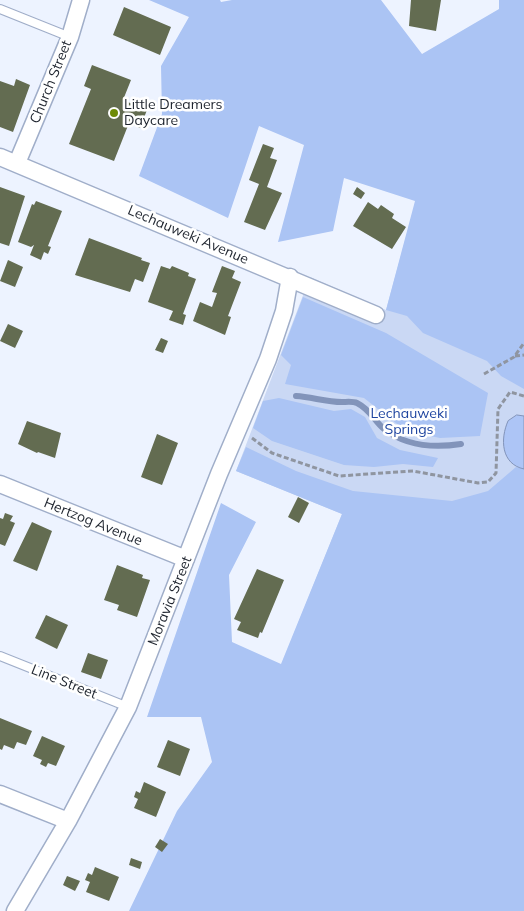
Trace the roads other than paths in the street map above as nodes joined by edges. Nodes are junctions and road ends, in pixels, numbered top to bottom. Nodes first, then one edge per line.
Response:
1 (81, 0) edge
2 (0, 9) edge
3 (70, 37) junction
4 (0, 156) edge
5 (17, 163) junction
6 (290, 277) junction
7 (376, 315) dead end
8 (0, 484) edge
9 (186, 559) junction
10 (0, 656) edge
11 (128, 707) junction
12 (0, 794) edge
13 (68, 821) junction
14 (15, 911) edge

1 - 3 street, Church Street
2 - 3 lane
3 - 5 street, Church Street
4 - 5 street, Lechauweki Avenue
5 - 6 street, Lechauweki Avenue
6 - 7 street, Lechauweki Avenue
6 - 9 street, Moravia Street
8 - 9 street, Hertzog Avenue
9 - 11 street, Moravia Street
10 - 11 lane, Line Street
11 - 13 street, Moravia Street
12 - 13 street
13 - 14 street, Moravia Street

